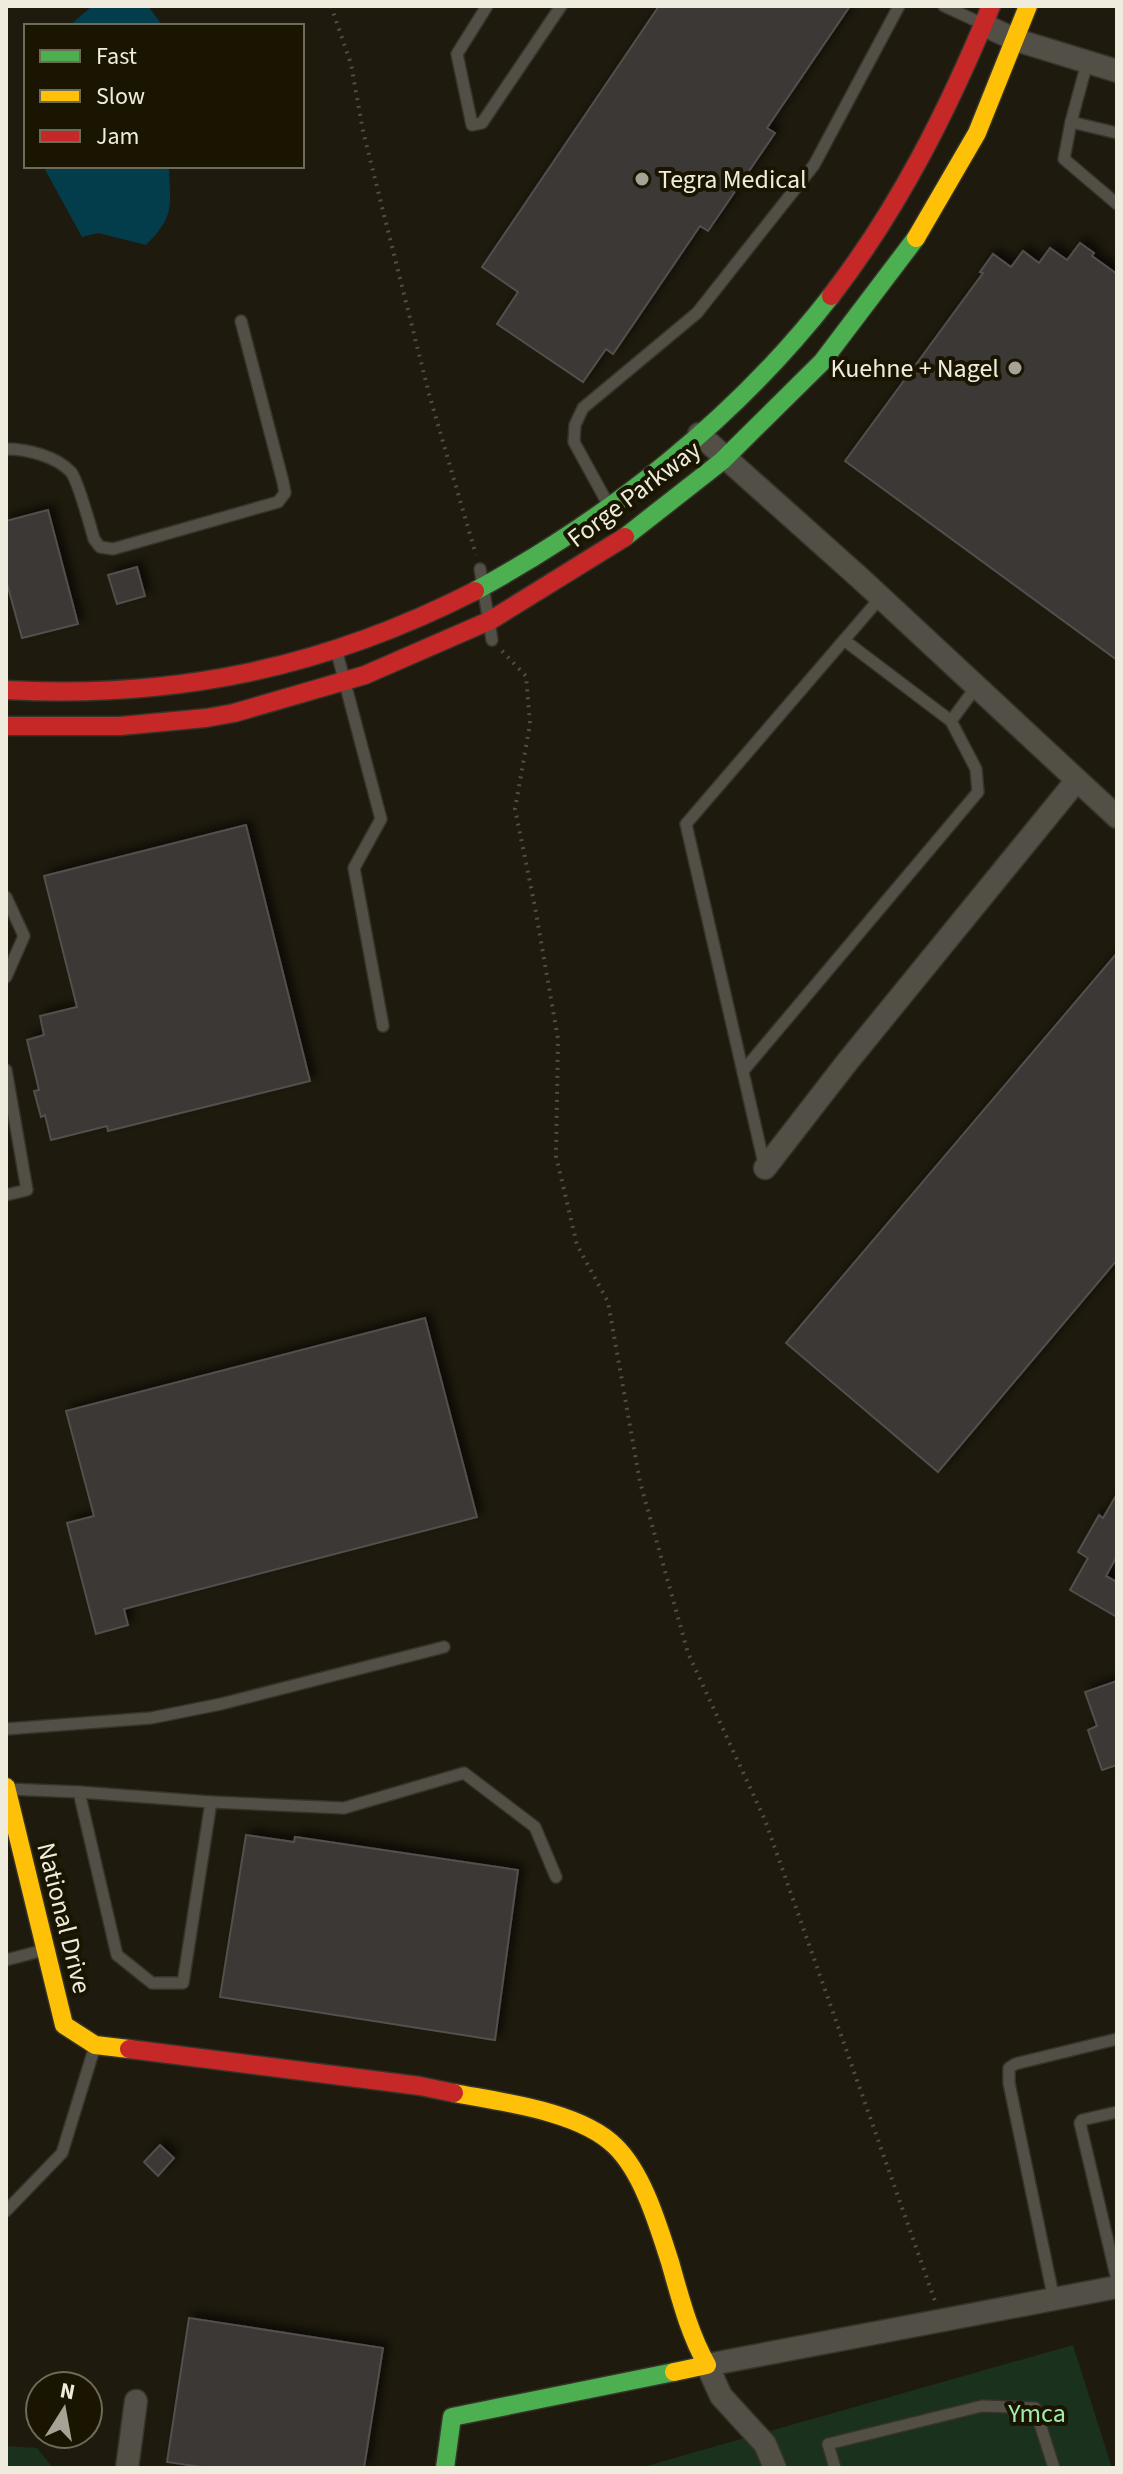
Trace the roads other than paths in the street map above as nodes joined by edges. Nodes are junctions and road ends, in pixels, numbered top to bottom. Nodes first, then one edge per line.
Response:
1 (487, 6) edge
2 (561, 6) edge
3 (899, 6) edge
4 (944, 6) edge
5 (1028, 6) edge
6 (988, 15) edge
7 (1016, 40) junction
8 (1087, 63) junction
9 (1117, 71) edge
10 (1071, 122) junction
11 (1117, 133) edge
12 (1117, 204) edge
13 (241, 321) dead end
14 (699, 434) junction
15 (6, 449) edge
16 (725, 459) junction
17 (608, 505) junction
18 (481, 577) junction
19 (881, 597) junction
20 (488, 621) junction
21 (492, 640) road end
22 (844, 640) junction
23 (336, 648) junction
24 (345, 683) junction
25 (976, 687) junction
26 (6, 690) edge
27 (951, 721) junction
28 (6, 726) edge
29 (1077, 780) junction
30 (1117, 817) edge
31 (6, 897) edge
32 (6, 977) edge
33 (383, 1026) dead end
34 (6, 1070) edge
35 (743, 1071) junction
36 (765, 1168) joint
37 (6, 1195) edge
38 (444, 1647) dead end
39 (6, 1729) edge
40 (6, 1788) edge
41 (79, 1792) junction
42 (211, 1802) junction
43 (556, 1877) dead end
44 (44, 1950) junction
45 (6, 1960) edge
46 (1117, 2039) edge
47 (95, 2045) junction
48 (1117, 2112) edge
49 (6, 2193) edge
50 (10, 2207) edge
51 (1117, 2280) edge
52 (1117, 2287) edge
53 (1054, 2300) junction
54 (707, 2365) junction
55 (136, 2401) dead end
56 (127, 2468) edge
57 (445, 2468) edge
58 (775, 2468) edge
59 (835, 2468) edge
60 (1054, 2468) edge

1 - 2 lane
3 - 17 lane
4 - 6 lane
5 - 7 street, Forge Parkway
6 - 7 street
6 - 14 street, Forge Parkway
7 - 8 street
7 - 16 street, Forge Parkway
8 - 9 street
8 - 10 lane
10 - 11 lane
10 - 12 lane
13 - 15 lane
14 - 16 street
14 - 17 street, Forge Parkway
16 - 19 street
16 - 20 street, Forge Parkway
17 - 18 street, Forge Parkway
18 - 20 lane
18 - 23 street, Forge Parkway
19 - 22 lane
19 - 25 street
20 - 21 lane
20 - 24 street, Forge Parkway
22 - 27 lane
22 - 35 lane
23 - 24 lane
23 - 26 street, Forge Parkway
24 - 28 street, Forge Parkway
24 - 33 lane
25 - 27 lane
25 - 29 street
27 - 35 lane
29 - 30 street
29 - 36 street
31 - 32 lane
34 - 37 lane
35 - 36 lane
38 - 39 lane
40 - 41 lane
40 - 44 street, National Drive
41 - 42 lane
41 - 42 lane
42 - 43 lane
44 - 45 lane
44 - 47 street, National Drive
46 - 53 lane
47 - 50 lane
47 - 54 street
48 - 51 lane
49 - 50 lane
52 - 53 street
53 - 54 street
54 - 57 street
54 - 58 street
55 - 56 street
59 - 60 lane

